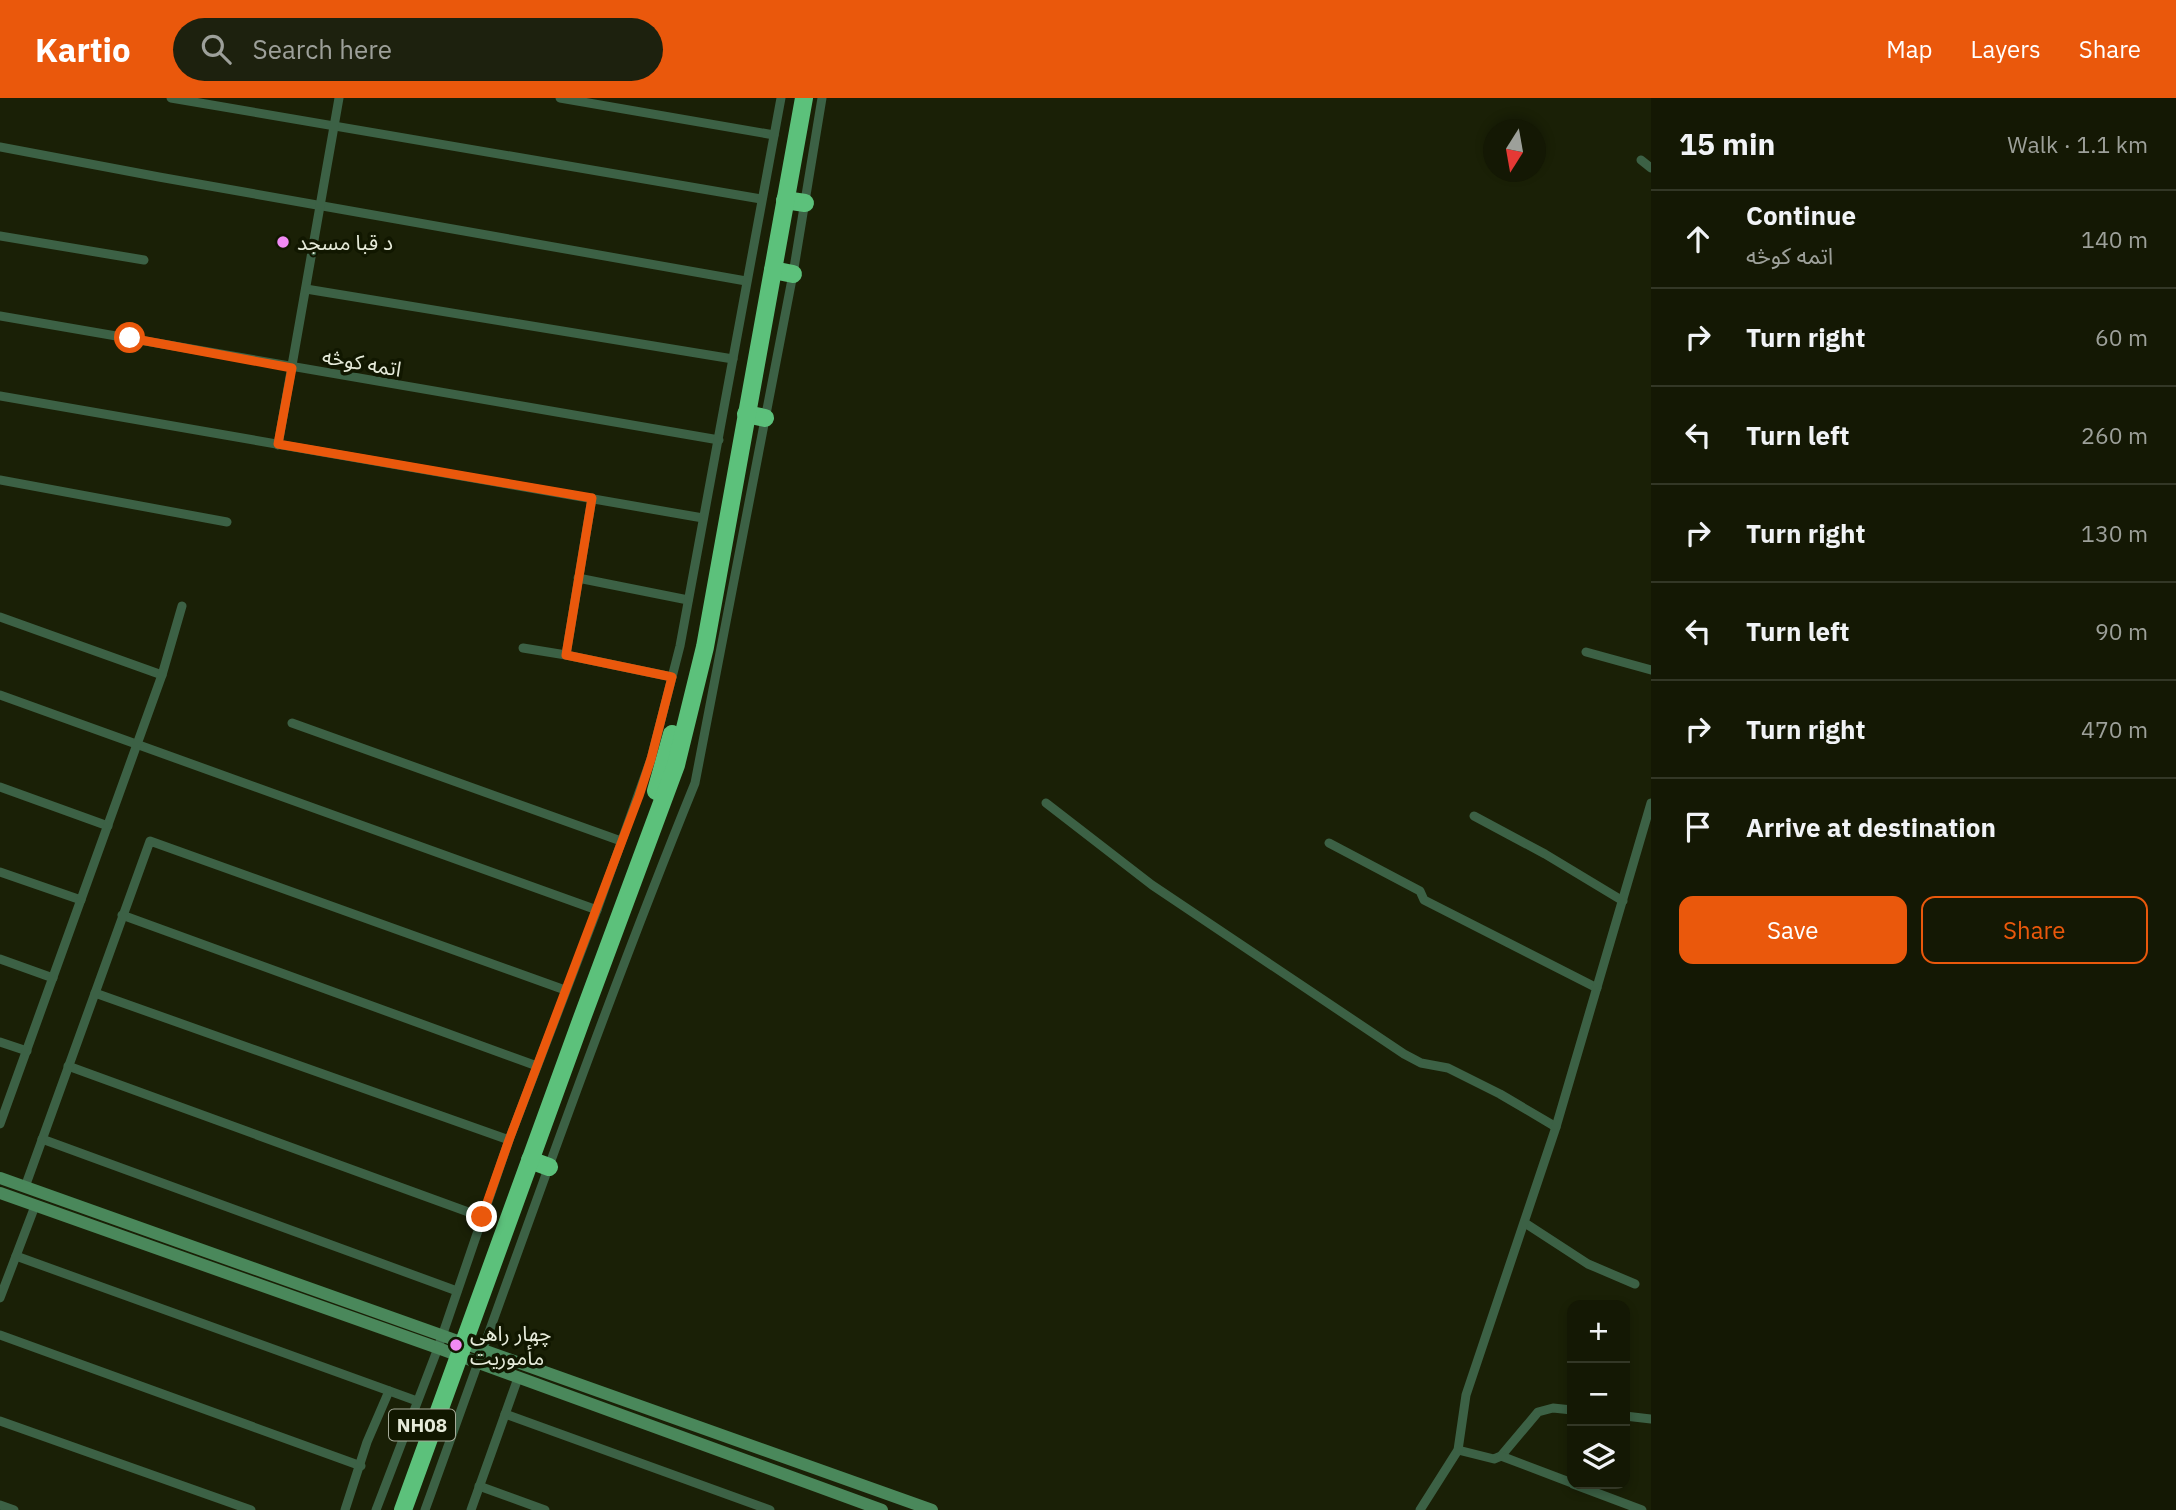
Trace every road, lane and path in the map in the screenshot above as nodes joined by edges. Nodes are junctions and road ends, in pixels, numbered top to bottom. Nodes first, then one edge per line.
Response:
1 (171, 98) edge
2 (339, 98) edge
3 (560, 98) edge
4 (781, 98) edge
5 (792, 98) edge
6 (804, 98) edge
7 (822, 98) edge
8 (334, 127) junction
9 (774, 135) junction
10 (0, 147) edge
11 (1641, 160) dead end
12 (1651, 168) edge
13 (761, 199) junction
14 (786, 200) junction
15 (805, 203) junction
16 (320, 205) junction
17 (0, 236) edge
18 (144, 260) dead end
19 (773, 270) junction
20 (793, 274) junction
21 (746, 281) junction
22 (306, 289) junction
23 (0, 316) edge
24 (733, 359) junction
25 (292, 368) junction
26 (0, 396) edge
27 (746, 414) junction
28 (765, 418) junction
29 (719, 440) junction
30 (278, 444) junction
31 (0, 480) edge
32 (592, 498) junction
33 (703, 518) junction
34 (227, 522) dead end
35 (578, 578) junction
36 (688, 600) junction
37 (182, 606) dead end
38 (720, 610) junction
39 (0, 617) edge
40 (523, 648) dead end
41 (1586, 652) dead end
42 (566, 655) junction
43 (1651, 670) edge
44 (162, 675) junction
45 (672, 677) junction
46 (706, 679) junction
47 (0, 695) edge
48 (292, 723) dead end
49 (137, 744) junction
50 (0, 787) edge
51 (1046, 803) dead end
52 (1651, 803) edge
53 (1474, 816) dead end
54 (108, 825) junction
55 (621, 841) junction
56 (1329, 844) dead end
57 (0, 872) edge
58 (80, 900) junction
59 (1623, 901) junction
60 (597, 909) junction
61 (122, 915) junction
62 (0, 959) edge
63 (53, 978) junction
64 (1597, 988) junction
65 (565, 990) junction
66 (94, 993) junction
67 (0, 1042) edge
68 (27, 1051) junction
69 (68, 1066) junction
70 (537, 1066) junction
71 (0, 1124) edge
72 (1556, 1127) junction
73 (42, 1139) junction
74 (509, 1140) junction
75 (530, 1160) junction
76 (549, 1167) junction
77 (0, 1178) edge
78 (25, 1187) junction
79 (0, 1193) edge
80 (57, 1199) junction
81 (35, 1206) junction
82 (52, 1212) junction
83 (482, 1217) junction
84 (1525, 1223) junction
85 (16, 1256) junction
86 (1635, 1283) dead end
87 (457, 1291) junction
88 (0, 1298) edge
89 (0, 1335) edge
90 (450, 1346) junction
91 (480, 1357) junction
92 (518, 1378) junction
93 (388, 1391) junction
94 (417, 1401) junction
95 (1567, 1409) edge
96 (505, 1414) junction
97 (1630, 1417) edge
98 (1651, 1419) edge
99 (0, 1420) edge
100 (1458, 1450) junction
101 (1501, 1456) junction
102 (361, 1466) junction
103 (1567, 1482) edge
104 (479, 1486) junction
105 (1586, 1489) edge
106 (0, 1505) edge
107 (878, 1509) edge
108 (1422, 1509) edge
109 (14, 1510) edge
110 (251, 1510) edge
111 (345, 1510) edge
112 (376, 1510) edge
113 (391, 1510) edge
114 (403, 1510) edge
115 (425, 1510) edge
116 (471, 1510) edge
117 (545, 1510) edge
118 (770, 1510) edge
119 (932, 1510) edge
120 (1642, 1510) edge

1 - 8 street
2 - 8 street
3 - 9 street
4 - 9 street
5 - 90 highway, NH08
6 - 14 highway, NH08
7 - 15 street
8 - 13 street
8 - 16 street
9 - 13 street
10 - 16 street
11 - 12 street
13 - 21 street
14 - 15 highway
14 - 19 highway, NH08
15 - 20 street
16 - 21 street
16 - 22 street
17 - 18 street
19 - 20 highway
19 - 27 highway, NH08
20 - 28 street
21 - 24 street
22 - 24 street
22 - 25 street
23 - 25 street, اتمه کوڅه
24 - 29 street
25 - 29 street, اتمه کوڅه
25 - 30 street
26 - 30 street
27 - 28 highway
27 - 38 highway, NH08
28 - 38 street
29 - 33 street
30 - 32 street
31 - 34 street
32 - 33 street
32 - 35 street
33 - 36 street
35 - 36 street
35 - 42 street
36 - 45 street
37 - 44 street
38 - 46 highway, NH08
39 - 44 street
40 - 42 street
41 - 43 street
42 - 45 street
44 - 49 street
45 - 55 street
46 - 75 highway, NH08
46 - 76 street
47 - 49 street
48 - 55 street
49 - 54 street
49 - 60 street
50 - 54 street
51 - 72 street
52 - 59 street
53 - 59 street
54 - 58 street
55 - 60 street
56 - 64 street
57 - 58 street
58 - 63 street
59 - 64 street
60 - 65 street
61 - 65 street
61 - 66 street
61 - 70 street
62 - 63 street
63 - 68 street
64 - 72 street
65 - 70 street
66 - 69 street
66 - 74 street
67 - 68 street
68 - 71 street
69 - 73 street
69 - 83 street
70 - 74 street
72 - 84 street
73 - 78 street
73 - 87 street
74 - 83 street
75 - 76 highway
75 - 90 highway, NH08
76 - 91 street
77 - 78 street
78 - 80 street
79 - 81 street
80 - 82 street
80 - 90 street
81 - 82 street
81 - 85 street
82 - 90 street
83 - 87 street
84 - 86 street
84 - 100 street
85 - 88 street
85 - 93 street
87 - 90 street
89 - 102 street
90 - 91 street
90 - 94 street
90 - 113 highway, NH08
90 - 114 highway, NH08
91 - 92 street
91 - 115 street
91 - 119 street
92 - 96 street
92 - 107 street
93 - 94 street
93 - 102 street
94 - 112 street
95 - 101 street
96 - 104 street
96 - 118 street
97 - 98 street
99 - 110 street
100 - 101 street
100 - 108 street
101 - 103 street
102 - 111 street
104 - 116 street
104 - 117 street
105 - 120 street
106 - 109 street

